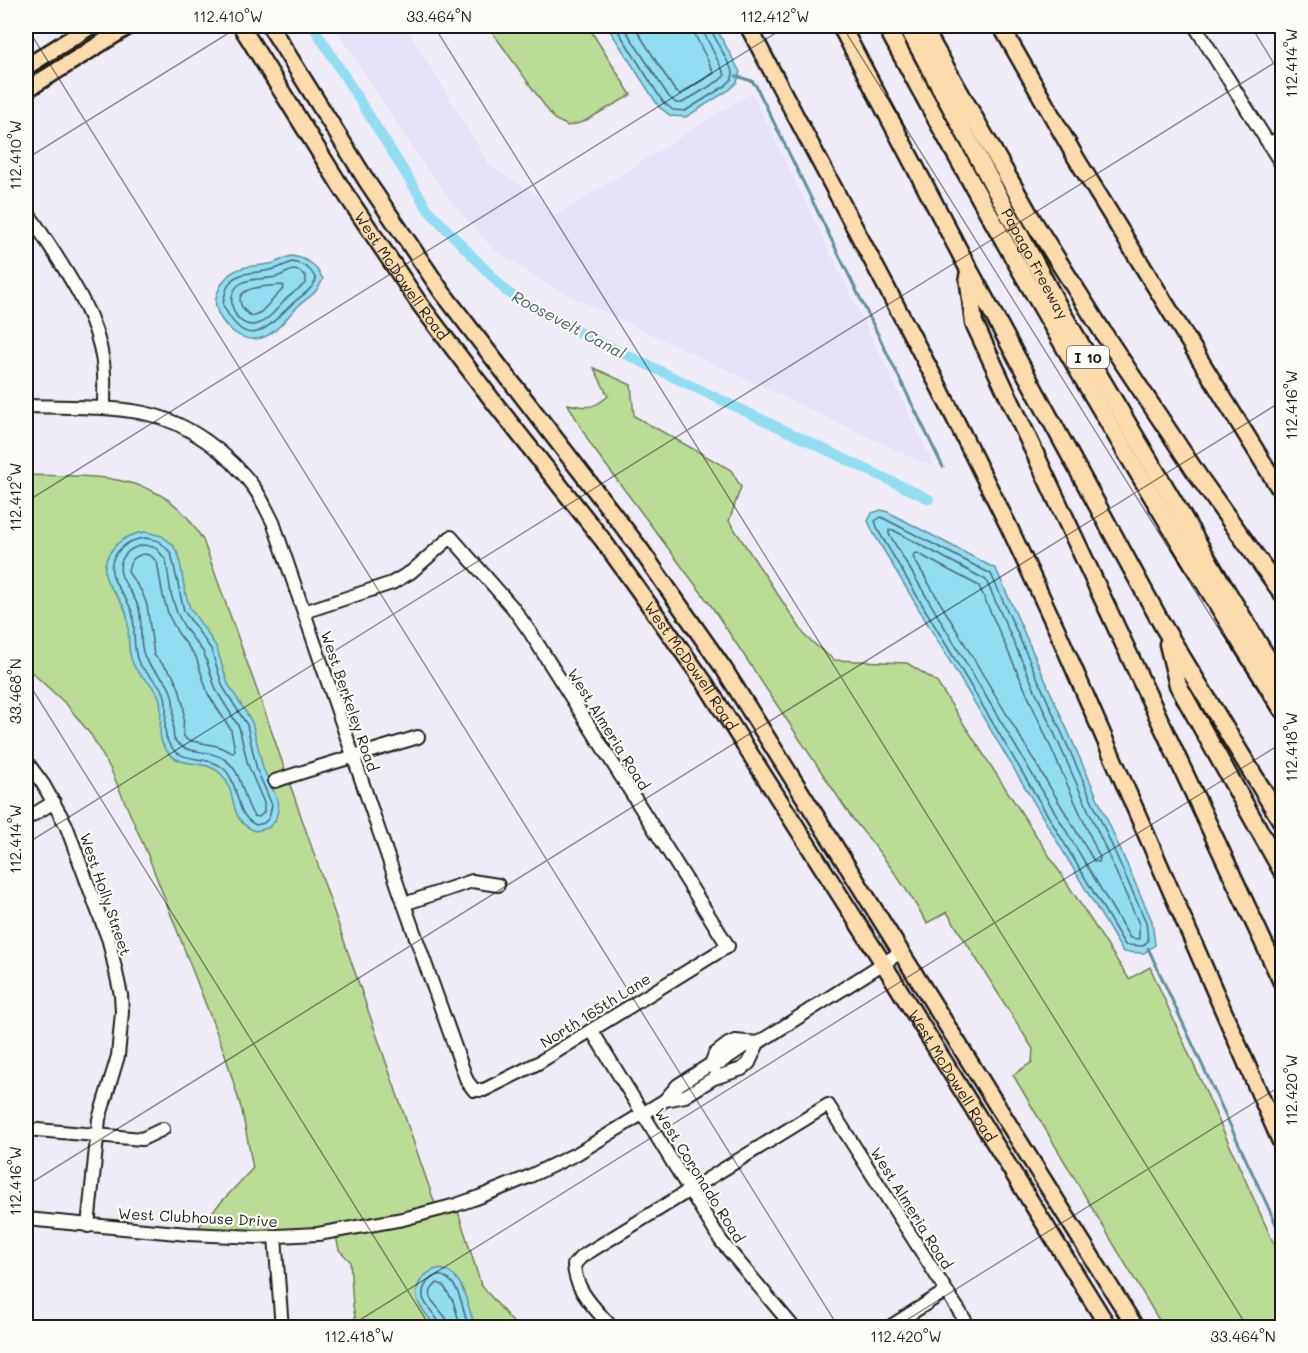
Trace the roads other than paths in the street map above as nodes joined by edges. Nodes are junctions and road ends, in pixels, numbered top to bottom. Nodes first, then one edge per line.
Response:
1 (91, 26) edge
2 (129, 26) edge
3 (241, 26) edge
4 (270, 26) edge
5 (748, 26) edge
6 (842, 26) edge
7 (886, 26) edge
8 (907, 26) edge
9 (922, 26) edge
10 (1001, 26) edge
11 (1195, 26) edge
12 (26, 67) edge
13 (26, 90) edge
14 (1282, 136) edge
15 (1269, 144) junction
16 (1282, 165) edge
17 (26, 211) edge
18 (967, 266) junction
19 (26, 405) edge
20 (104, 408) junction
21 (1282, 494) edge
22 (1282, 593) edge
23 (304, 612) junction
24 (1163, 626) junction
25 (1282, 682) edge
26 (1282, 709) edge
27 (418, 737) dead end
28 (353, 758) junction
29 (26, 761) edge
30 (275, 782) dead end
31 (54, 802) junction
32 (26, 819) edge
33 (1282, 822) edge
34 (1282, 871) edge
35 (498, 885) dead end
36 (404, 904) junction
37 (728, 946) joint
38 (901, 952) junction
39 (883, 963) junction
40 (1282, 982) edge
41 (592, 1031) junction
42 (754, 1043) junction
43 (711, 1064) junction
44 (719, 1076) junction
45 (474, 1090) joint
46 (665, 1100) junction
47 (644, 1114) junction
48 (26, 1129) edge
49 (163, 1129) dead end
50 (97, 1135) junction
51 (1282, 1145) edge
52 (688, 1190) junction
53 (26, 1219) edge
54 (88, 1226) junction
55 (275, 1237) junction
56 (946, 1291) junction
57 (282, 1328) edge
58 (612, 1328) edge
59 (794, 1328) edge
60 (888, 1328) edge
61 (970, 1328) edge
62 (1109, 1328) edge
63 (1136, 1328) edge

1 - 12 main road
2 - 13 main road
3 - 39 main road, West McDowell Road
4 - 38 main road, West McDowell Road
5 - 51 main road
6 - 18 highway
7 - 26 highway
8 - 25 highway, Papago Freeway / I 10
9 - 22 highway
10 - 21 main road
11 - 15 street
14 - 15 street
15 - 16 street
17 - 20 street
18 - 24 highway
18 - 40 highway
19 - 20 street, West Berkeley Road
20 - 23 street, West Berkeley Road
23 - 28 street, West Berkeley Road
23 - 37 street, West Almeria Road
24 - 33 highway
24 - 34 highway
27 - 28 street
28 - 30 street
28 - 36 street, West Berkeley Road
29 - 31 street, West Holly Street
31 - 32 street
31 - 50 street, West Holly Street
35 - 36 street
36 - 45 street, West Berkeley Road
37 - 41 street, North 165th Lane
38 - 39 street, West Clubhouse Drive
38 - 63 main road, West McDowell Road
39 - 42 street, West Clubhouse Drive
39 - 62 main road, West McDowell Road
41 - 45 street, North 165th Lane
41 - 47 street, West Coronado Road
42 - 43 street, West Clubhouse Drive
42 - 44 street, West Clubhouse Drive
43 - 44 street
43 - 46 street, West Clubhouse Drive
44 - 46 street, West Clubhouse Drive
46 - 47 street, West Clubhouse Drive
47 - 52 street, West Coronado Road
47 - 55 street, West Clubhouse Drive
48 - 50 street
49 - 50 street
50 - 54 street, West Holly Street
52 - 56 street, West Almeria Road
52 - 58 street
52 - 59 street, West Coronado Road
53 - 54 street, West Clubhouse Drive
54 - 55 street, West Clubhouse Drive
55 - 57 street
56 - 60 street
56 - 61 street, West Almeria Road

